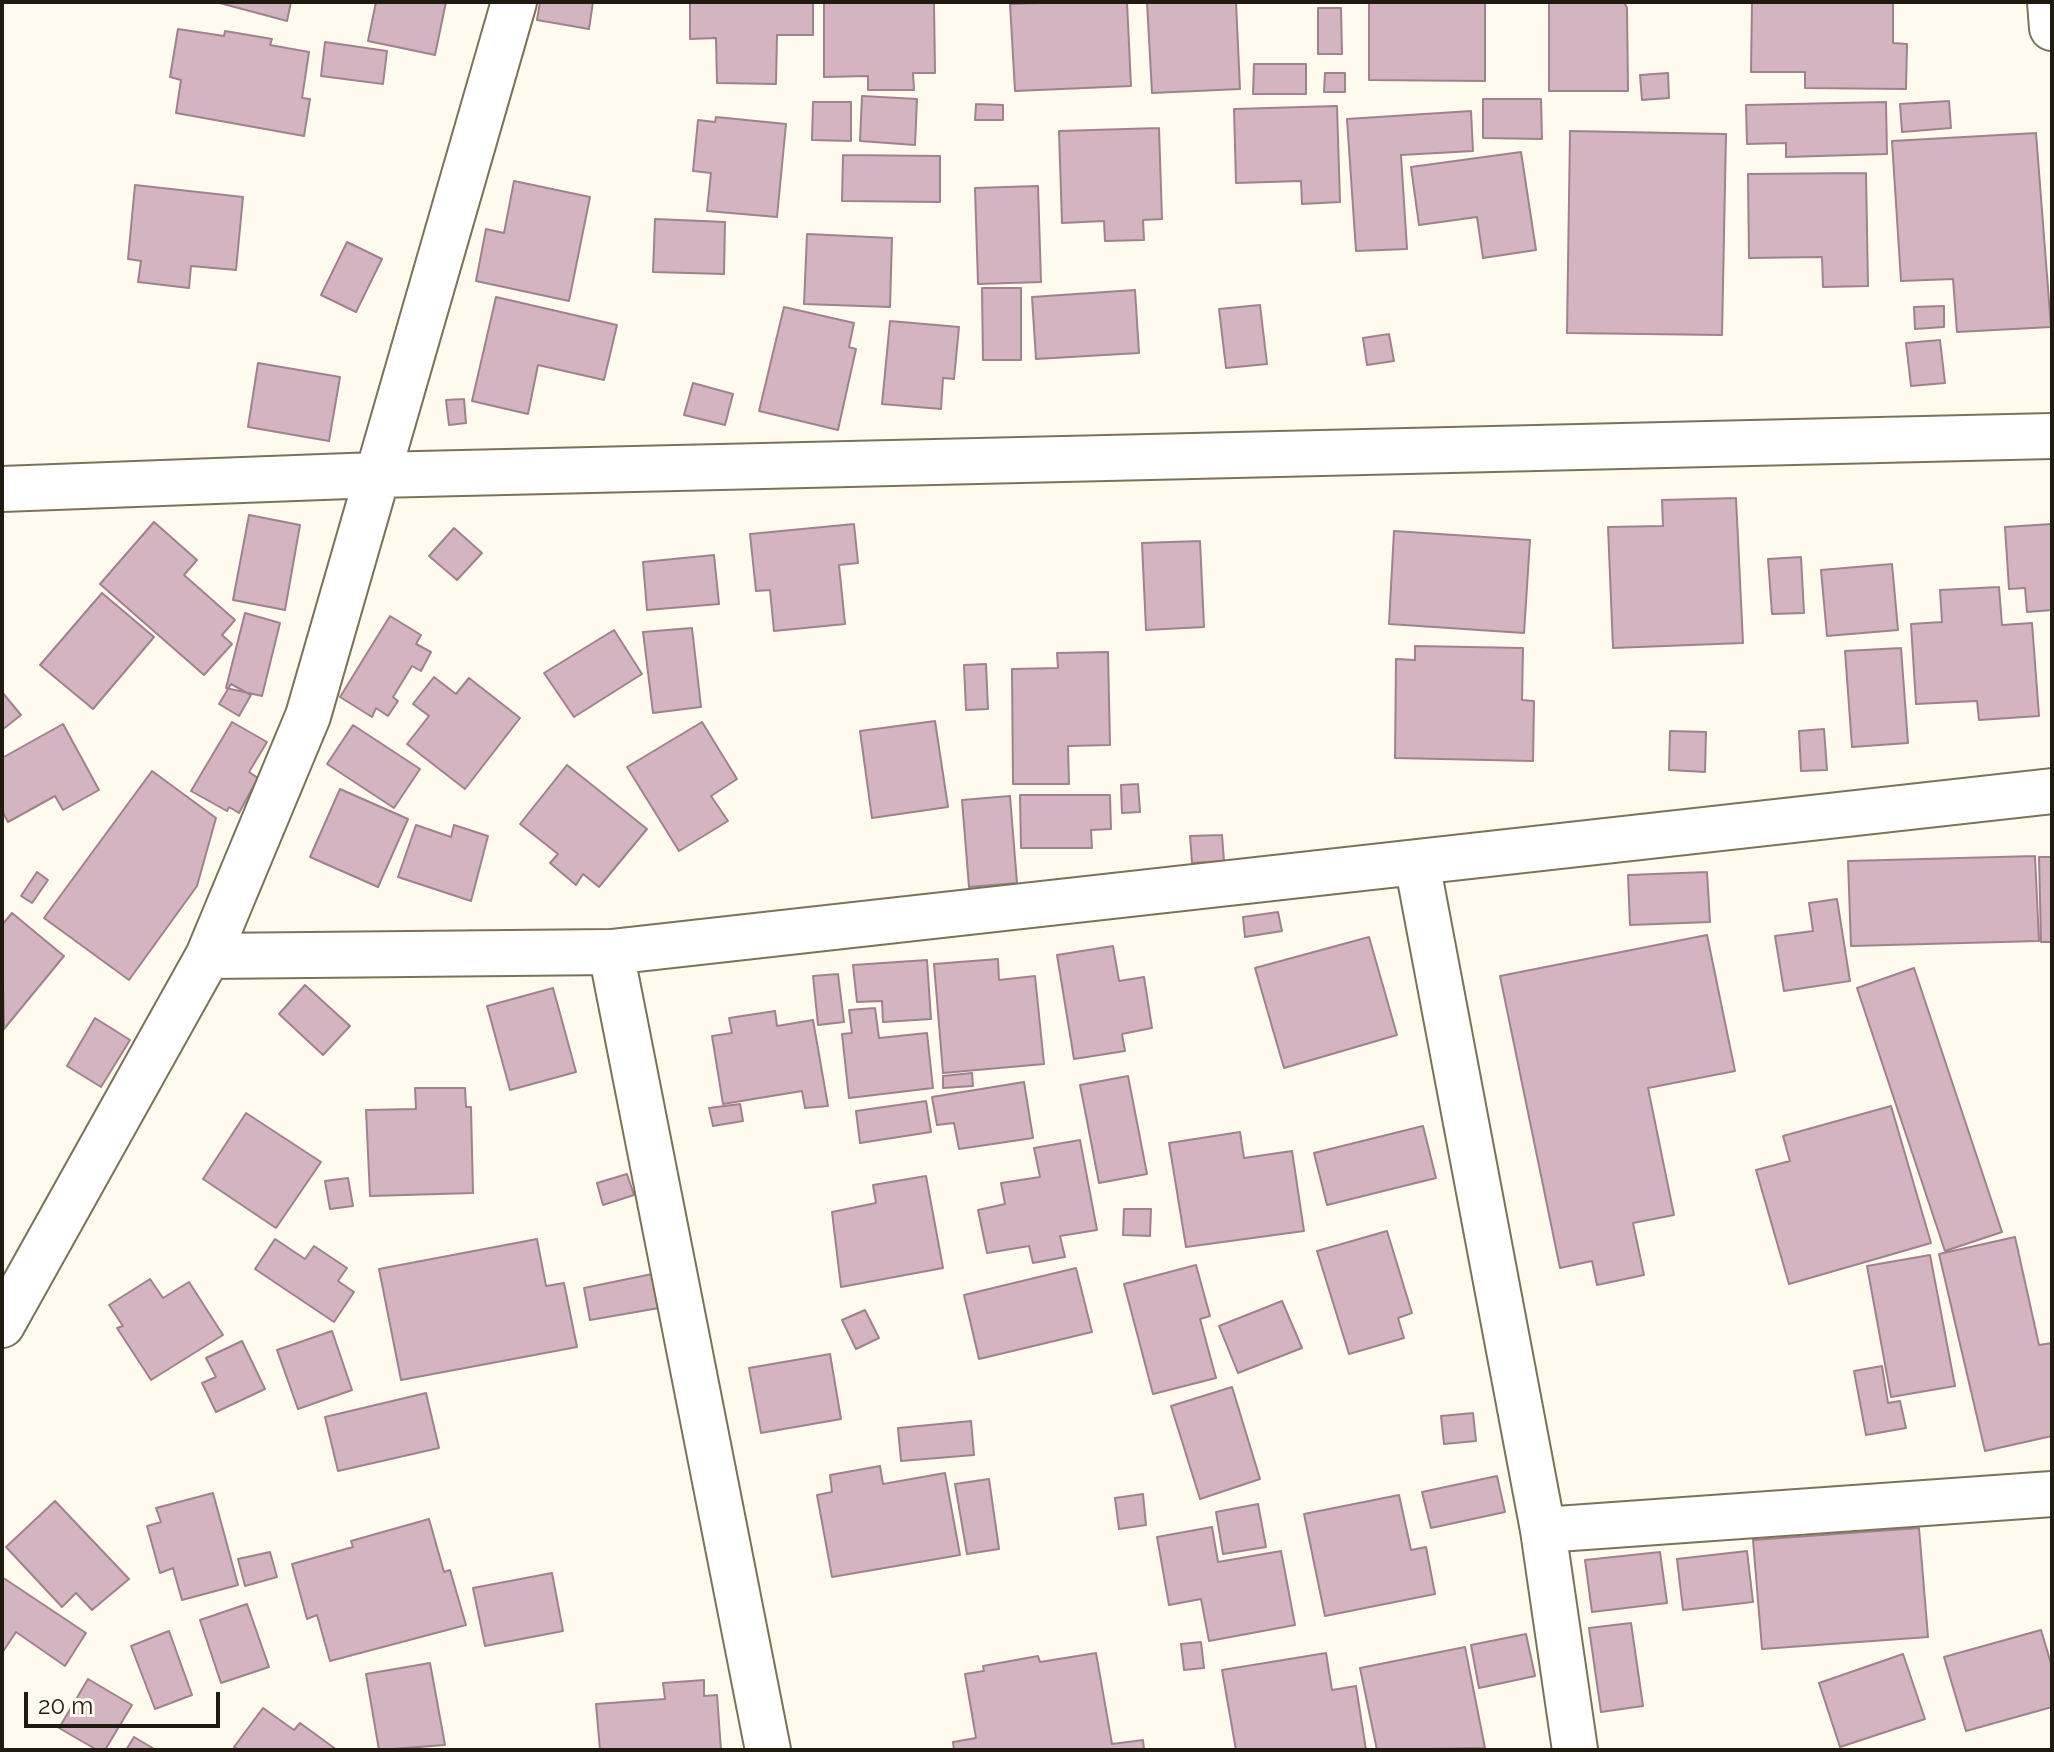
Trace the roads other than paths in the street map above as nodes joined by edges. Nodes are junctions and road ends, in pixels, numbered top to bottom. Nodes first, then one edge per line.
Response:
1 (514, 2) edge
2 (2050, 2) edge
3 (2052, 28) edge
4 (2052, 436) edge
5 (376, 475) junction
6 (2, 489) edge
7 (2052, 791) edge
8 (1417, 863) junction
9 (611, 952) junction
10 (208, 956) junction
11 (2, 1325) edge
12 (2052, 1494) edge
13 (1543, 1530) junction
14 (768, 1750) edge
15 (1575, 1750) edge

1 - 5 street
2 - 3 street
4 - 5 street
5 - 6 street
5 - 10 street
7 - 8 street
8 - 9 street
8 - 13 street
9 - 10 street
9 - 14 street
10 - 11 street
12 - 13 street
13 - 15 street

